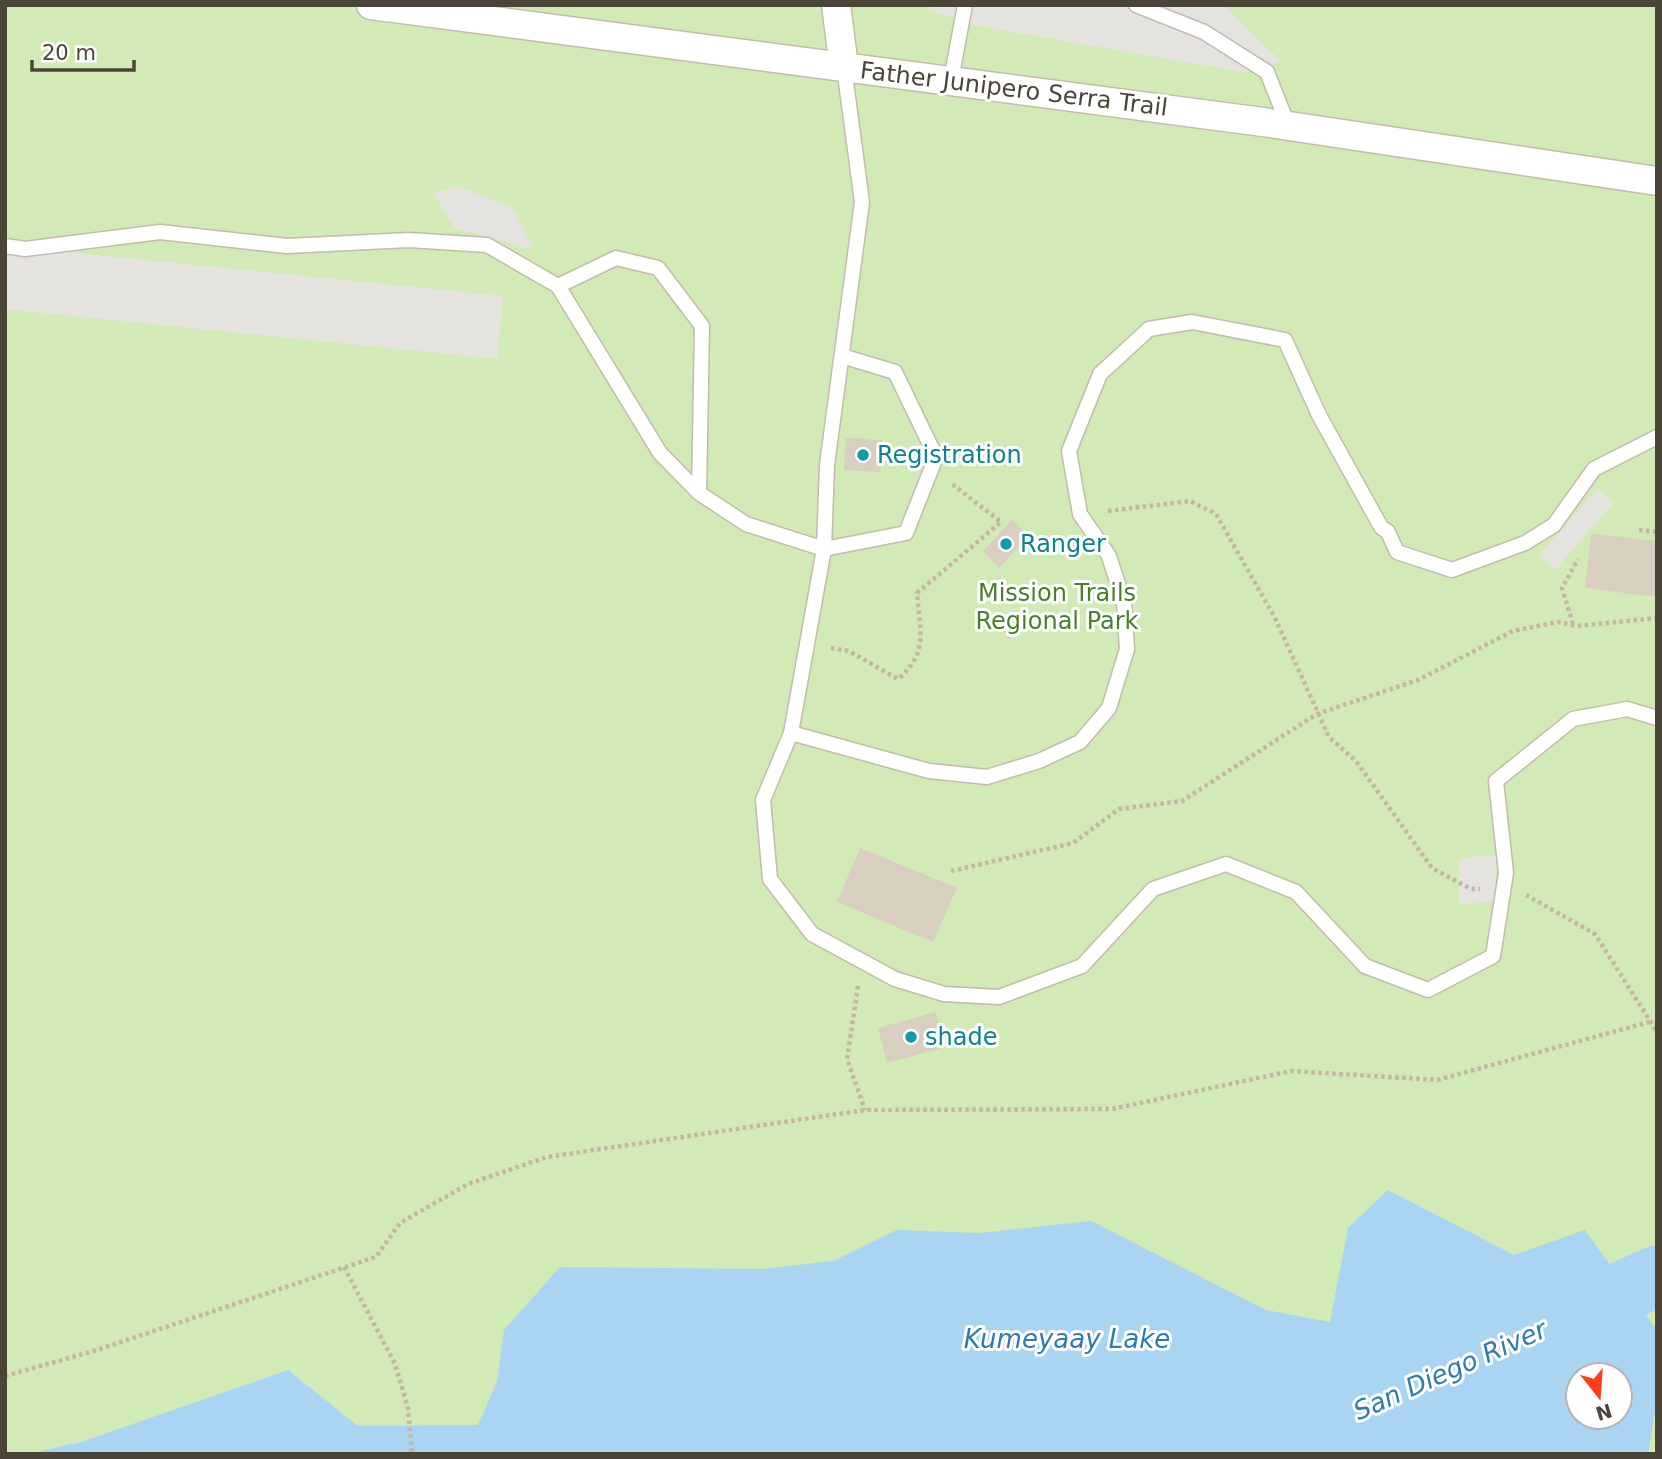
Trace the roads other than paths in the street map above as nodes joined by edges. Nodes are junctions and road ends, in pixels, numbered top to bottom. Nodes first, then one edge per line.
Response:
1 (371, 5) edge
2 (836, 5) edge
3 (965, 5) edge
4 (1136, 5) edge
5 (844, 66) junction
6 (951, 80) junction
7 (1288, 125) junction
8 (1657, 181) edge
9 (5, 246) edge
10 (558, 286) junction
11 (842, 356) junction
12 (1657, 437) edge
13 (699, 493) junction
14 (824, 549) junction
15 (1657, 718) edge
16 (791, 733) junction

1 - 5 street, Father Junipero Serra Trail
2 - 5 street
3 - 6 lane
4 - 7 lane
5 - 6 street, Father Junipero Serra Trail
5 - 11 lane
6 - 7 street, Father Junipero Serra Trail
7 - 8 street, Father Junipero Serra Trail
9 - 10 lane
10 - 13 lane
10 - 13 lane
11 - 14 lane
11 - 14 lane
12 - 16 lane
13 - 14 lane
14 - 16 lane
15 - 16 lane

